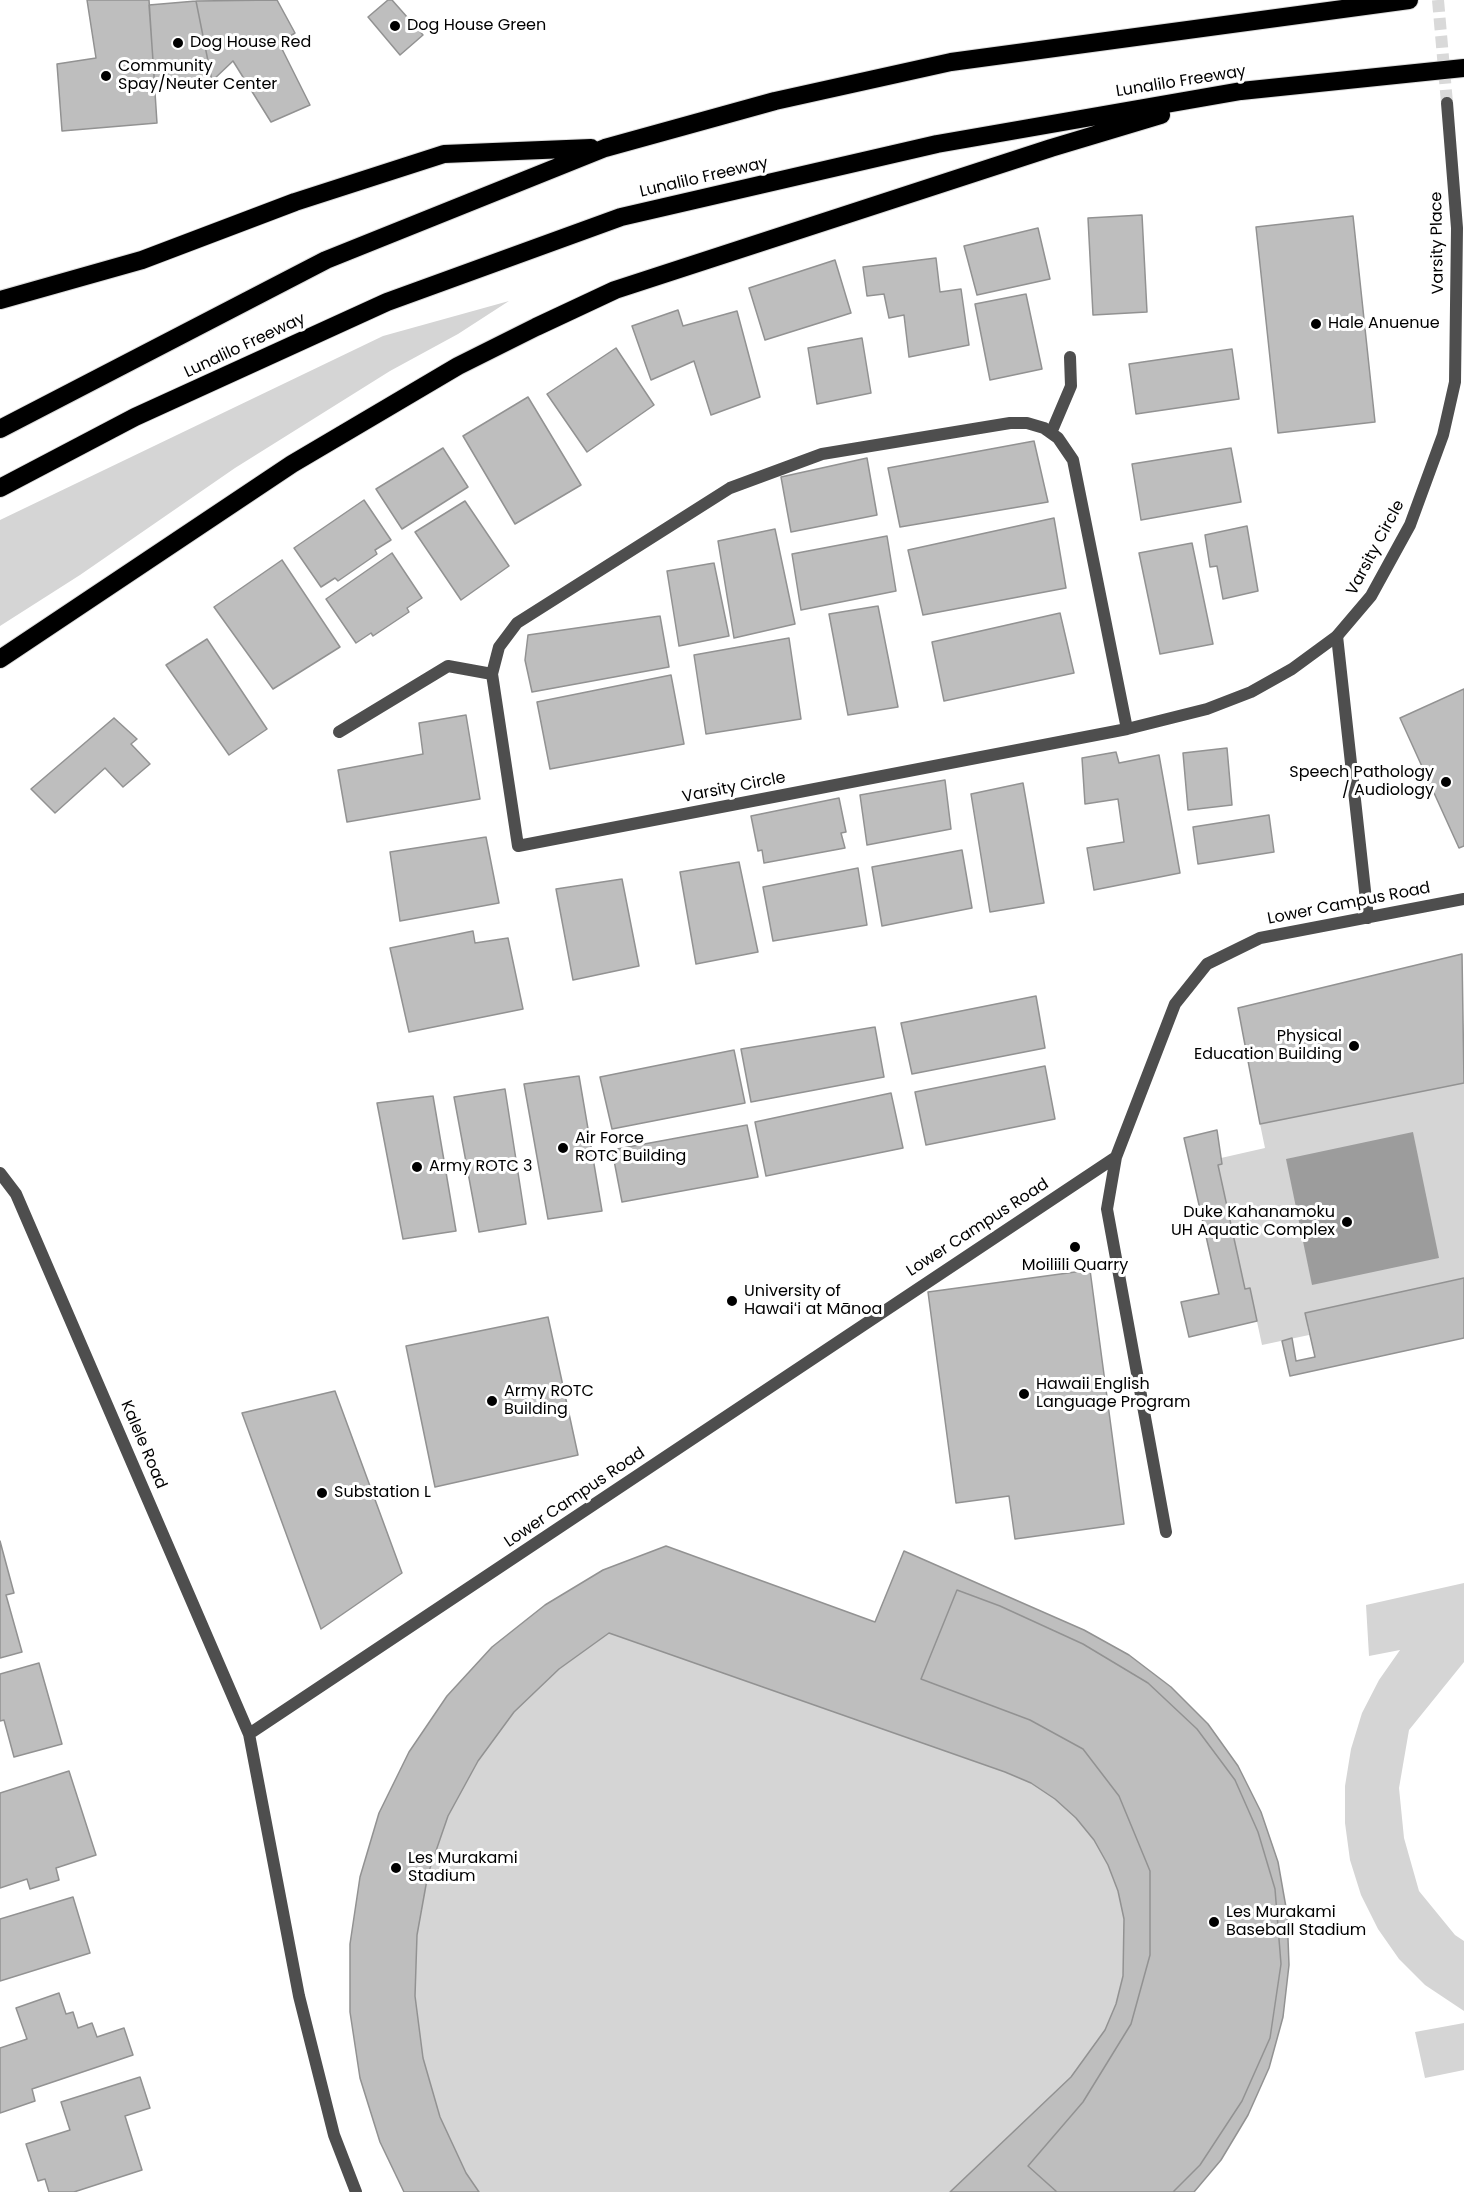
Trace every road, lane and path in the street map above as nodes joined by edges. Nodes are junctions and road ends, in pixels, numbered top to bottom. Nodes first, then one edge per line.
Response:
1 (1409, 0) edge
2 (1464, 68) edge
3 (1241, 91) junction
4 (1447, 103) tunnel mouth
5 (605, 148) junction
6 (0, 300) edge
7 (1070, 357) dead end
8 (1459, 382) edge
9 (0, 429) edge
10 (1051, 433) junction
11 (0, 488) edge
12 (1337, 636) junction
13 (0, 658) edge
14 (492, 675) junction
15 (1127, 729) junction
16 (339, 732) dead end
17 (1464, 899) edge
18 (1368, 918) junction
19 (1116, 1157) junction
20 (0, 1173) edge
21 (1166, 1532) dead end
22 (249, 1734) junction
23 (356, 2192) edge

1 - 5 highway
2 - 3 highway, Lunalilo Freeway
3 - 11 highway, Lunalilo Freeway
3 - 13 highway
4 - 8 street, Varsity Place
5 - 6 highway
5 - 9 highway
7 - 10 street
8 - 12 street, Varsity Circle
10 - 14 street, Varsity Circle
10 - 15 street, Varsity Circle
12 - 15 street, Varsity Circle
12 - 18 street
14 - 15 street, Varsity Circle
14 - 16 street
17 - 18 street, Lower Campus Road
18 - 19 street, Lower Campus Road
19 - 21 street
19 - 22 street, Lower Campus Road
20 - 22 street, Kalele Road
22 - 23 street, Kalele Road

